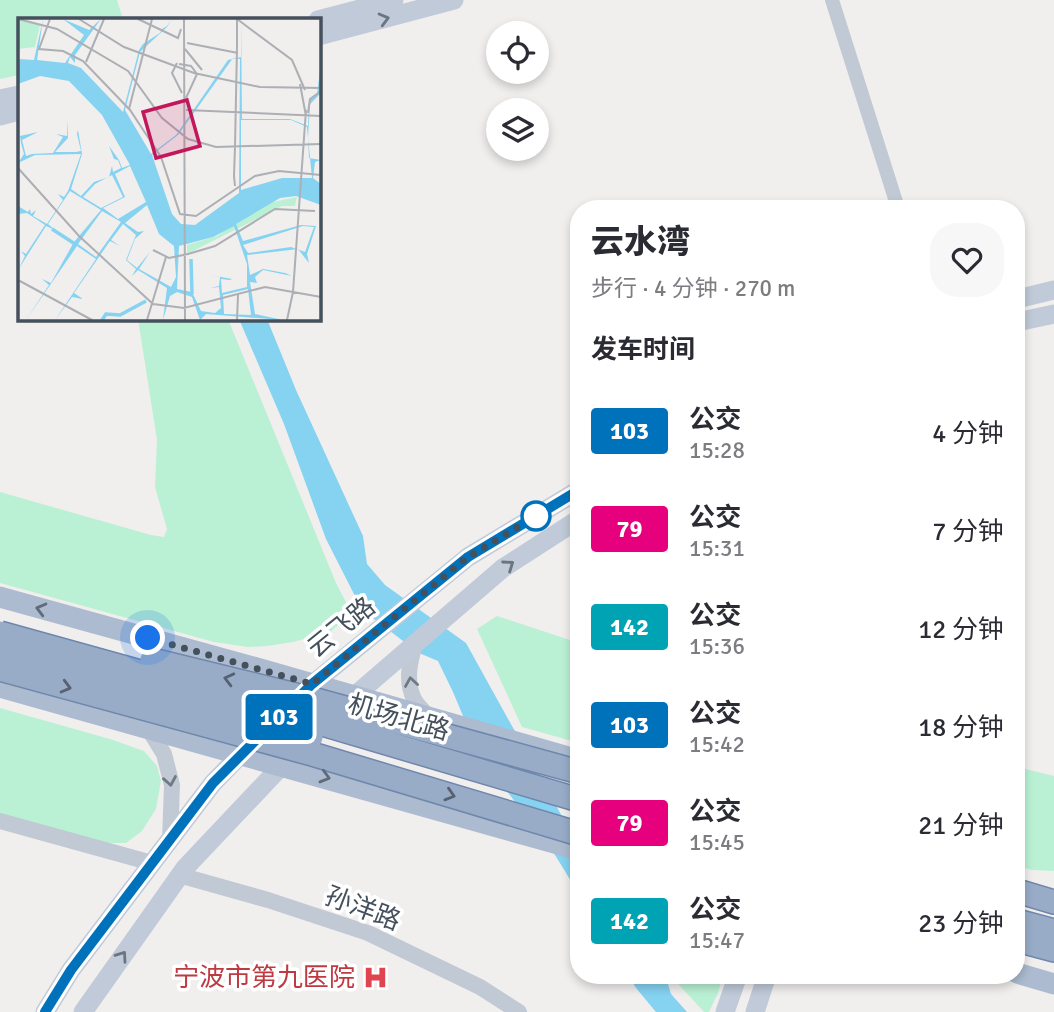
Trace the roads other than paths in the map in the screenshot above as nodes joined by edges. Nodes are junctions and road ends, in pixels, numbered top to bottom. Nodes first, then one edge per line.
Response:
1 (394, 0) edge
2 (454, 0) edge
3 (832, 0) edge
4 (320, 19) edge
5 (320, 35) edge
6 (18, 95) edge
7 (0, 99) edge
8 (18, 111) edge
9 (0, 116) edge
10 (895, 200) edge
11 (1054, 290) edge
12 (1025, 297) edge
13 (1054, 314) edge
14 (1025, 321) edge
15 (570, 495) edge
16 (570, 525) edge
17 (0, 597) edge
18 (0, 623) edge
19 (0, 633) edge
20 (415, 643) junction
21 (0, 652) edge
22 (0, 669) edge
23 (312, 684) junction
24 (0, 687) edge
25 (354, 696) junction
26 (428, 717) junction
27 (148, 728) junction
28 (240, 754) junction
29 (570, 757) edge
30 (282, 765) junction
31 (570, 770) edge
32 (570, 797) edge
33 (570, 812) edge
34 (0, 821) edge
35 (570, 831) edge
36 (170, 839) junction
37 (570, 847) edge
38 (152, 863) junction
39 (179, 875) junction
40 (1025, 885) edge
41 (1025, 893) edge
42 (1054, 893) edge
43 (1054, 902) edge
44 (1025, 923) edge
45 (1054, 931) edge
46 (1025, 942) edge
47 (1054, 950) edge
48 (1025, 953) edge
49 (1054, 961) edge
50 (1025, 975) edge
51 (735, 984) edge
52 (764, 984) edge
53 (1054, 984) edge
54 (45, 1012) edge
55 (83, 1012) edge
56 (519, 1012) edge
57 (726, 1012) edge
58 (755, 1012) edge

1 - 4 main road
5 -> 2 main road
3 - 10 street
6 - 7 main road
8 - 9 main road
11 - 12 main road
13 - 14 main road
15 - 23 main road, 云飞路
20 -> 16 main road
23 -> 17 main road, 机场北路
31 -> 18 highway, bridge
19 - 32 highway, 机场北路, bridge
20 - 25 main road
26 -> 20 street
21 - 33 highway, 机场北路, bridge
22 -> 35 highway, bridge
23 - 25 main road, 机场北路
23 - 28 main road, 云飞路
24 - 27 main road
25 - 26 main road, 机场北路
25 - 30 main road
26 - 29 main road, 机场北路
27 - 28 main road
27 -> 36 street
28 - 30 main road
28 - 36 main road, 云飞路
30 -> 37 main road
30 - 39 main road
34 - 38 street
36 - 38 main road, 云飞路
38 - 54 main road, 云飞路
55 -> 39 main road
39 - 56 street, 孙洋路
40 - 42 main road
41 - 43 highway
44 - 45 highway
46 - 47 highway
48 - 49 highway
50 - 53 main road
51 - 57 main road
52 - 58 main road

